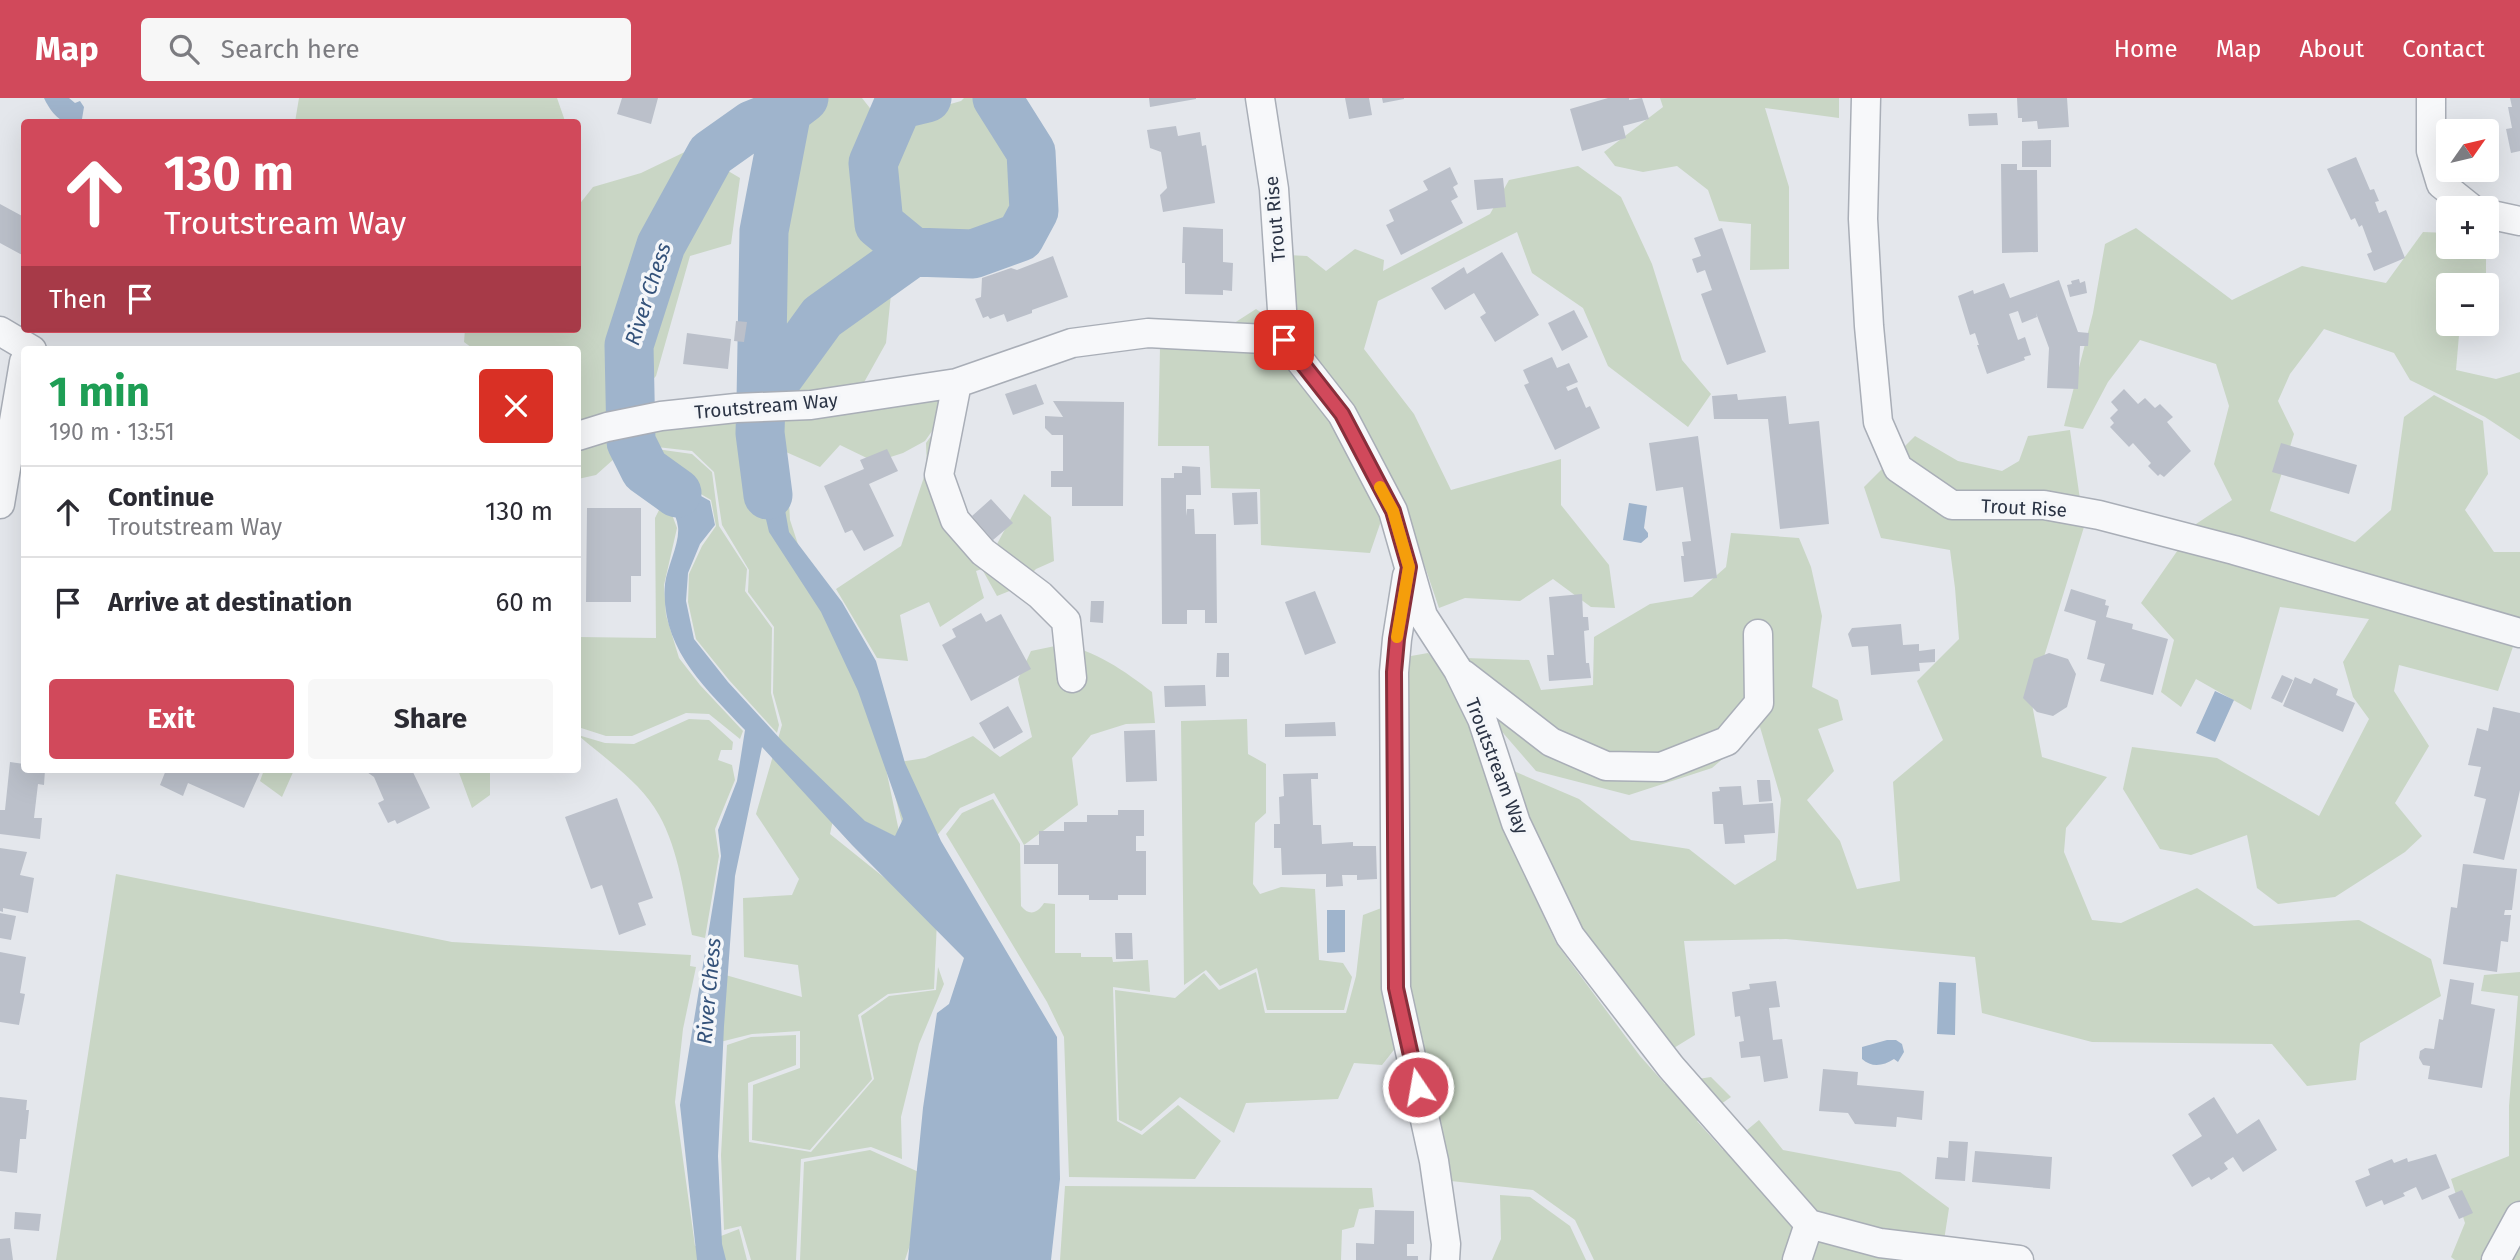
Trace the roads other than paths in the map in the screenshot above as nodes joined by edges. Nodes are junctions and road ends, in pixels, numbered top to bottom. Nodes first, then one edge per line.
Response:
1 (1260, 98) edge
2 (1866, 98) edge
3 (2431, 98) edge
4 (2456, 196) edge
5 (2499, 217) edge
6 (2520, 222) edge
7 (0, 331) edge
8 (1284, 340) junction
9 (21, 347) edge
10 (957, 383) junction
11 (21, 390) edge
12 (581, 435) edge
13 (0, 504) edge
14 (1409, 567) junction
15 (2520, 633) edge
16 (1758, 634) dead end
17 (1458, 670) junction
18 (1072, 678) dead end
19 (2520, 1216) edge
20 (1809, 1224) junction
21 (1445, 1260) edge
22 (1797, 1260) edge
23 (2020, 1260) edge
24 (2496, 1260) edge

1 - 8 street, Trout Rise
2 - 15 street, Trout Rise
3 - 4 street
5 - 6 street
7 - 9 street
8 - 10 street, Troutstream Way
8 - 14 street, Troutstream Way
10 - 12 street, Troutstream Way
10 - 18 street
11 - 13 street
14 - 17 street, Troutstream Way
14 - 21 street
16 - 17 street
17 - 20 street, Troutstream Way
19 - 24 street
20 - 22 street
20 - 23 street

